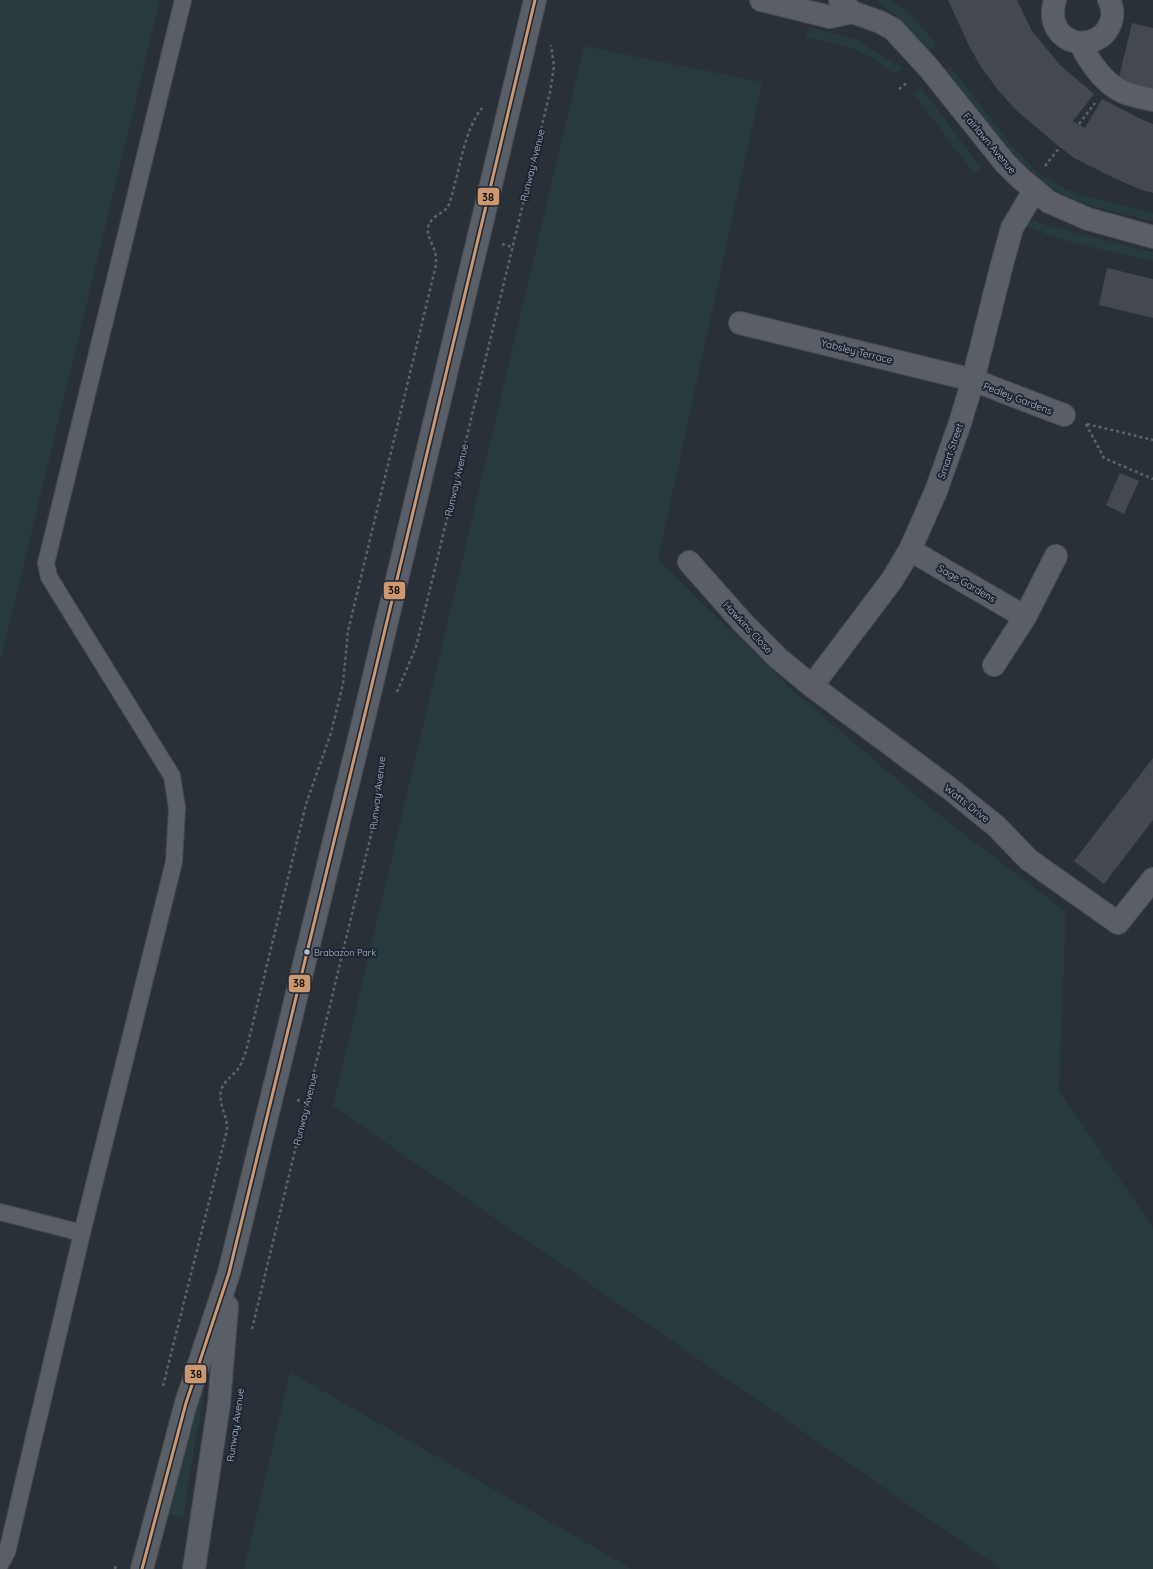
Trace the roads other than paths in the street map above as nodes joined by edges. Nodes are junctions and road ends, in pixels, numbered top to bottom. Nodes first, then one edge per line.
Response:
1 (183, 0) edge
2 (535, 0) edge
3 (761, 0) edge
4 (1109, 0) edge
5 (1050, 3) edge
6 (855, 7) edge
7 (1080, 43) junction
8 (1153, 100) edge
9 (1034, 191) junction
10 (1153, 237) edge
11 (740, 323) dead end
12 (973, 380) junction
13 (1064, 415) dead end
14 (910, 550) junction
15 (1056, 556) dead end
16 (689, 562) dead end
17 (1025, 617) junction
18 (994, 665) dead end
19 (812, 686) junction
20 (1153, 879) edge
21 (0, 1212) edge
22 (82, 1233) junction
23 (229, 1273) junction
24 (0, 1565) edge
25 (142, 1569) edge
26 (194, 1569) edge

1 - 22 lane
2 - 23 street, Runway Avenue
3 - 6 street, Fairlawn Avenue
4 - 7 street
5 - 7 street
6 - 9 street, Fairlawn Avenue
7 - 8 street
9 - 10 street, Fairlawn Avenue
9 - 12 street, Smart Street
11 - 12 street, Yabsley Terrace
12 - 13 street, Pedley Gardens
12 - 14 street, Smart Street
14 - 17 street, Sage Gardens
14 - 19 street, Smart Street
15 - 17 street
16 - 19 street, Hawkins Close
17 - 18 street
19 - 20 street, Watts Drive
21 - 22 lane
22 - 24 lane
23 - 25 street, Runway Avenue
23 - 26 street, Runway Avenue

